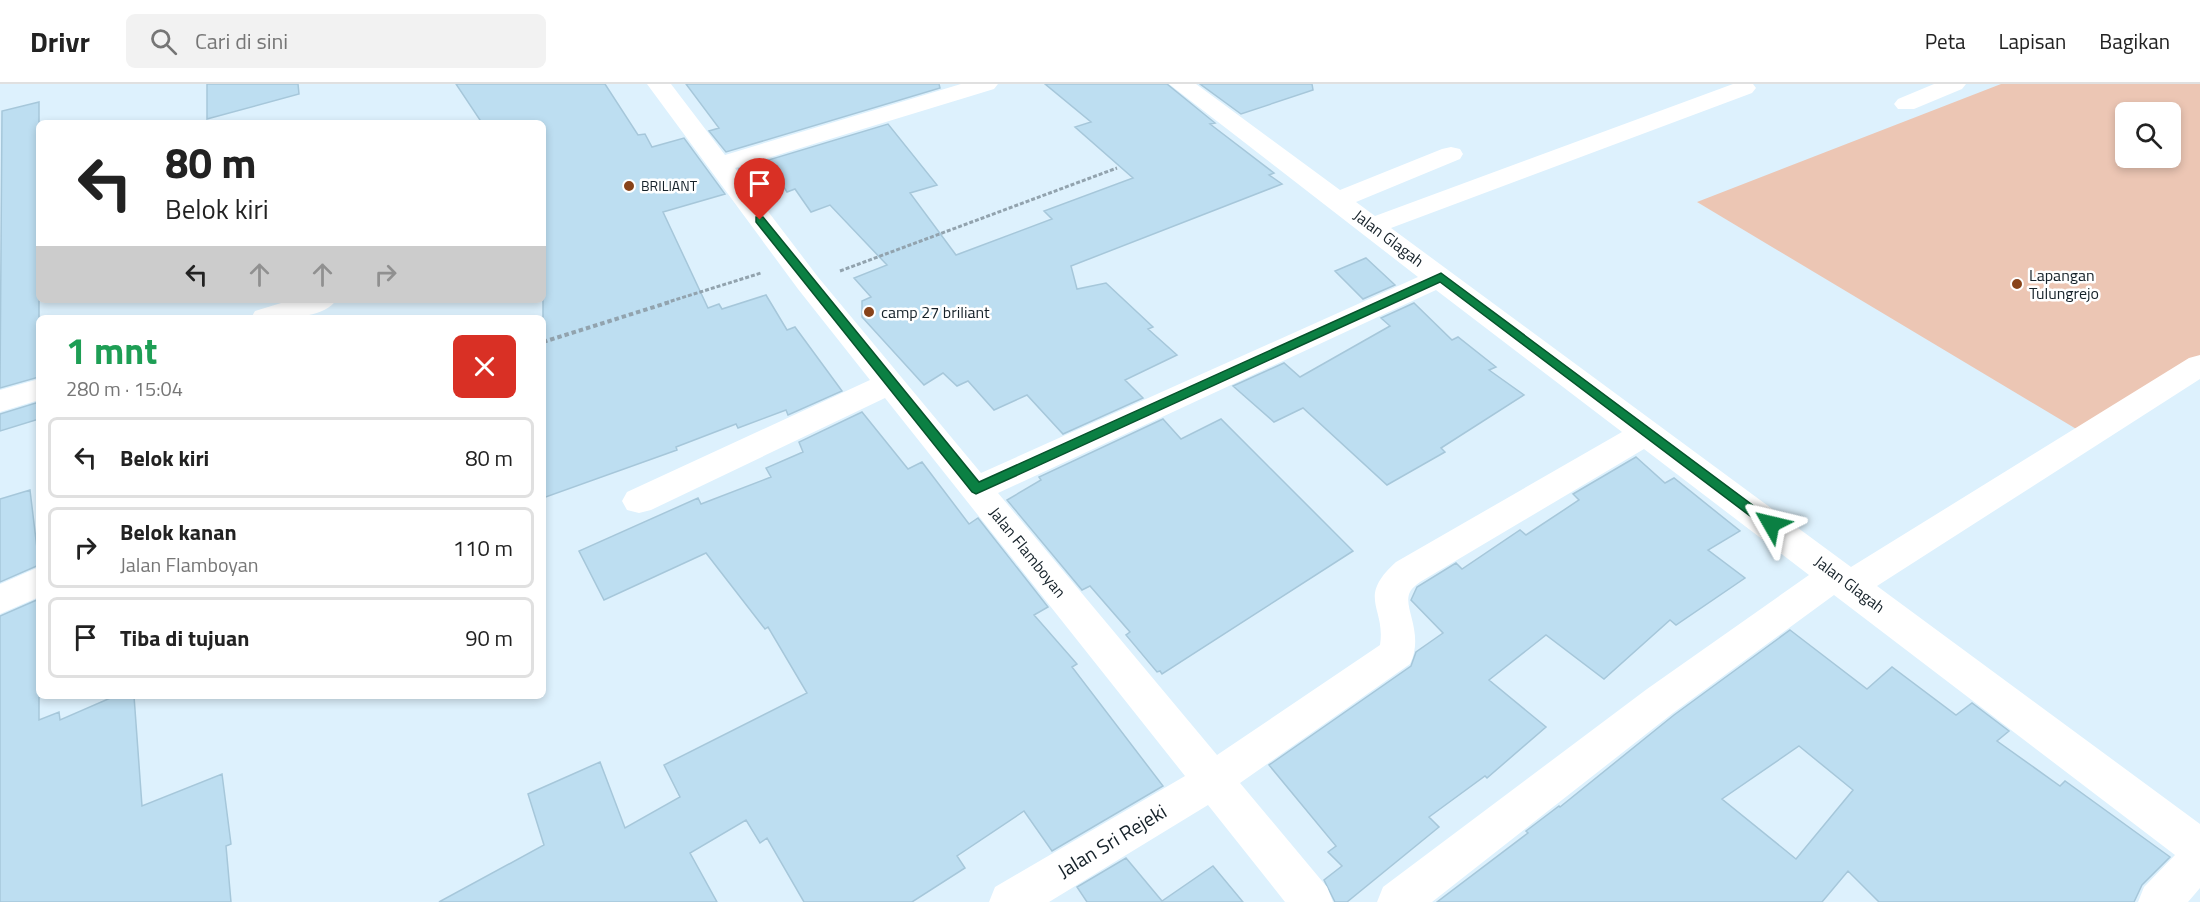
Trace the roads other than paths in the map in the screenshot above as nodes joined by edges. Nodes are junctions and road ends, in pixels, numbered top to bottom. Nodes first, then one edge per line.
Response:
1 (659, 84) edge
2 (986, 84) edge
3 (1181, 84) edge
4 (1954, 84) edge
5 (1744, 88) dead end
6 (1906, 104) dead end
7 (1452, 154) dead end
8 (720, 164) junction
9 (1338, 200) junction
10 (1373, 226) junction
11 (1441, 277) junction
12 (312, 303) edge
13 (274, 315) edge
14 (2200, 365) edge
15 (890, 383) junction
16 (36, 389) edge
17 (0, 401) edge
18 (1648, 432) junction
19 (976, 489) junction
20 (639, 501) dead end
21 (1844, 579) junction
22 (36, 582) edge
23 (0, 600) edge
24 (1213, 780) junction
25 (2200, 849) edge
26 (2200, 858) edge
27 (1010, 902) edge
28 (1312, 902) edge
29 (1398, 902) edge
30 (2159, 902) edge

1 - 8 street, Jalan Flamboyan
2 - 8 street
3 - 9 street, Jalan Glagah
4 - 6 street
5 - 10 street
7 - 9 street
8 - 15 street, Jalan Flamboyan
9 - 10 street, Jalan Glagah
10 - 11 street, Jalan Glagah
11 - 18 street, Jalan Glagah
11 - 19 street
12 - 13 street
14 - 21 street
15 - 19 street, Jalan Flamboyan
15 - 20 street
16 - 17 street
18 - 21 street, Jalan Glagah
18 - 24 street, Jalan Sri Rejeki
19 - 24 street, Jalan Flamboyan
21 - 25 street, Jalan Glagah
21 - 29 street
22 - 23 street
24 - 27 street, Jalan Sri Rejeki
24 - 28 street, Jalan Flamboyan
26 - 30 street

